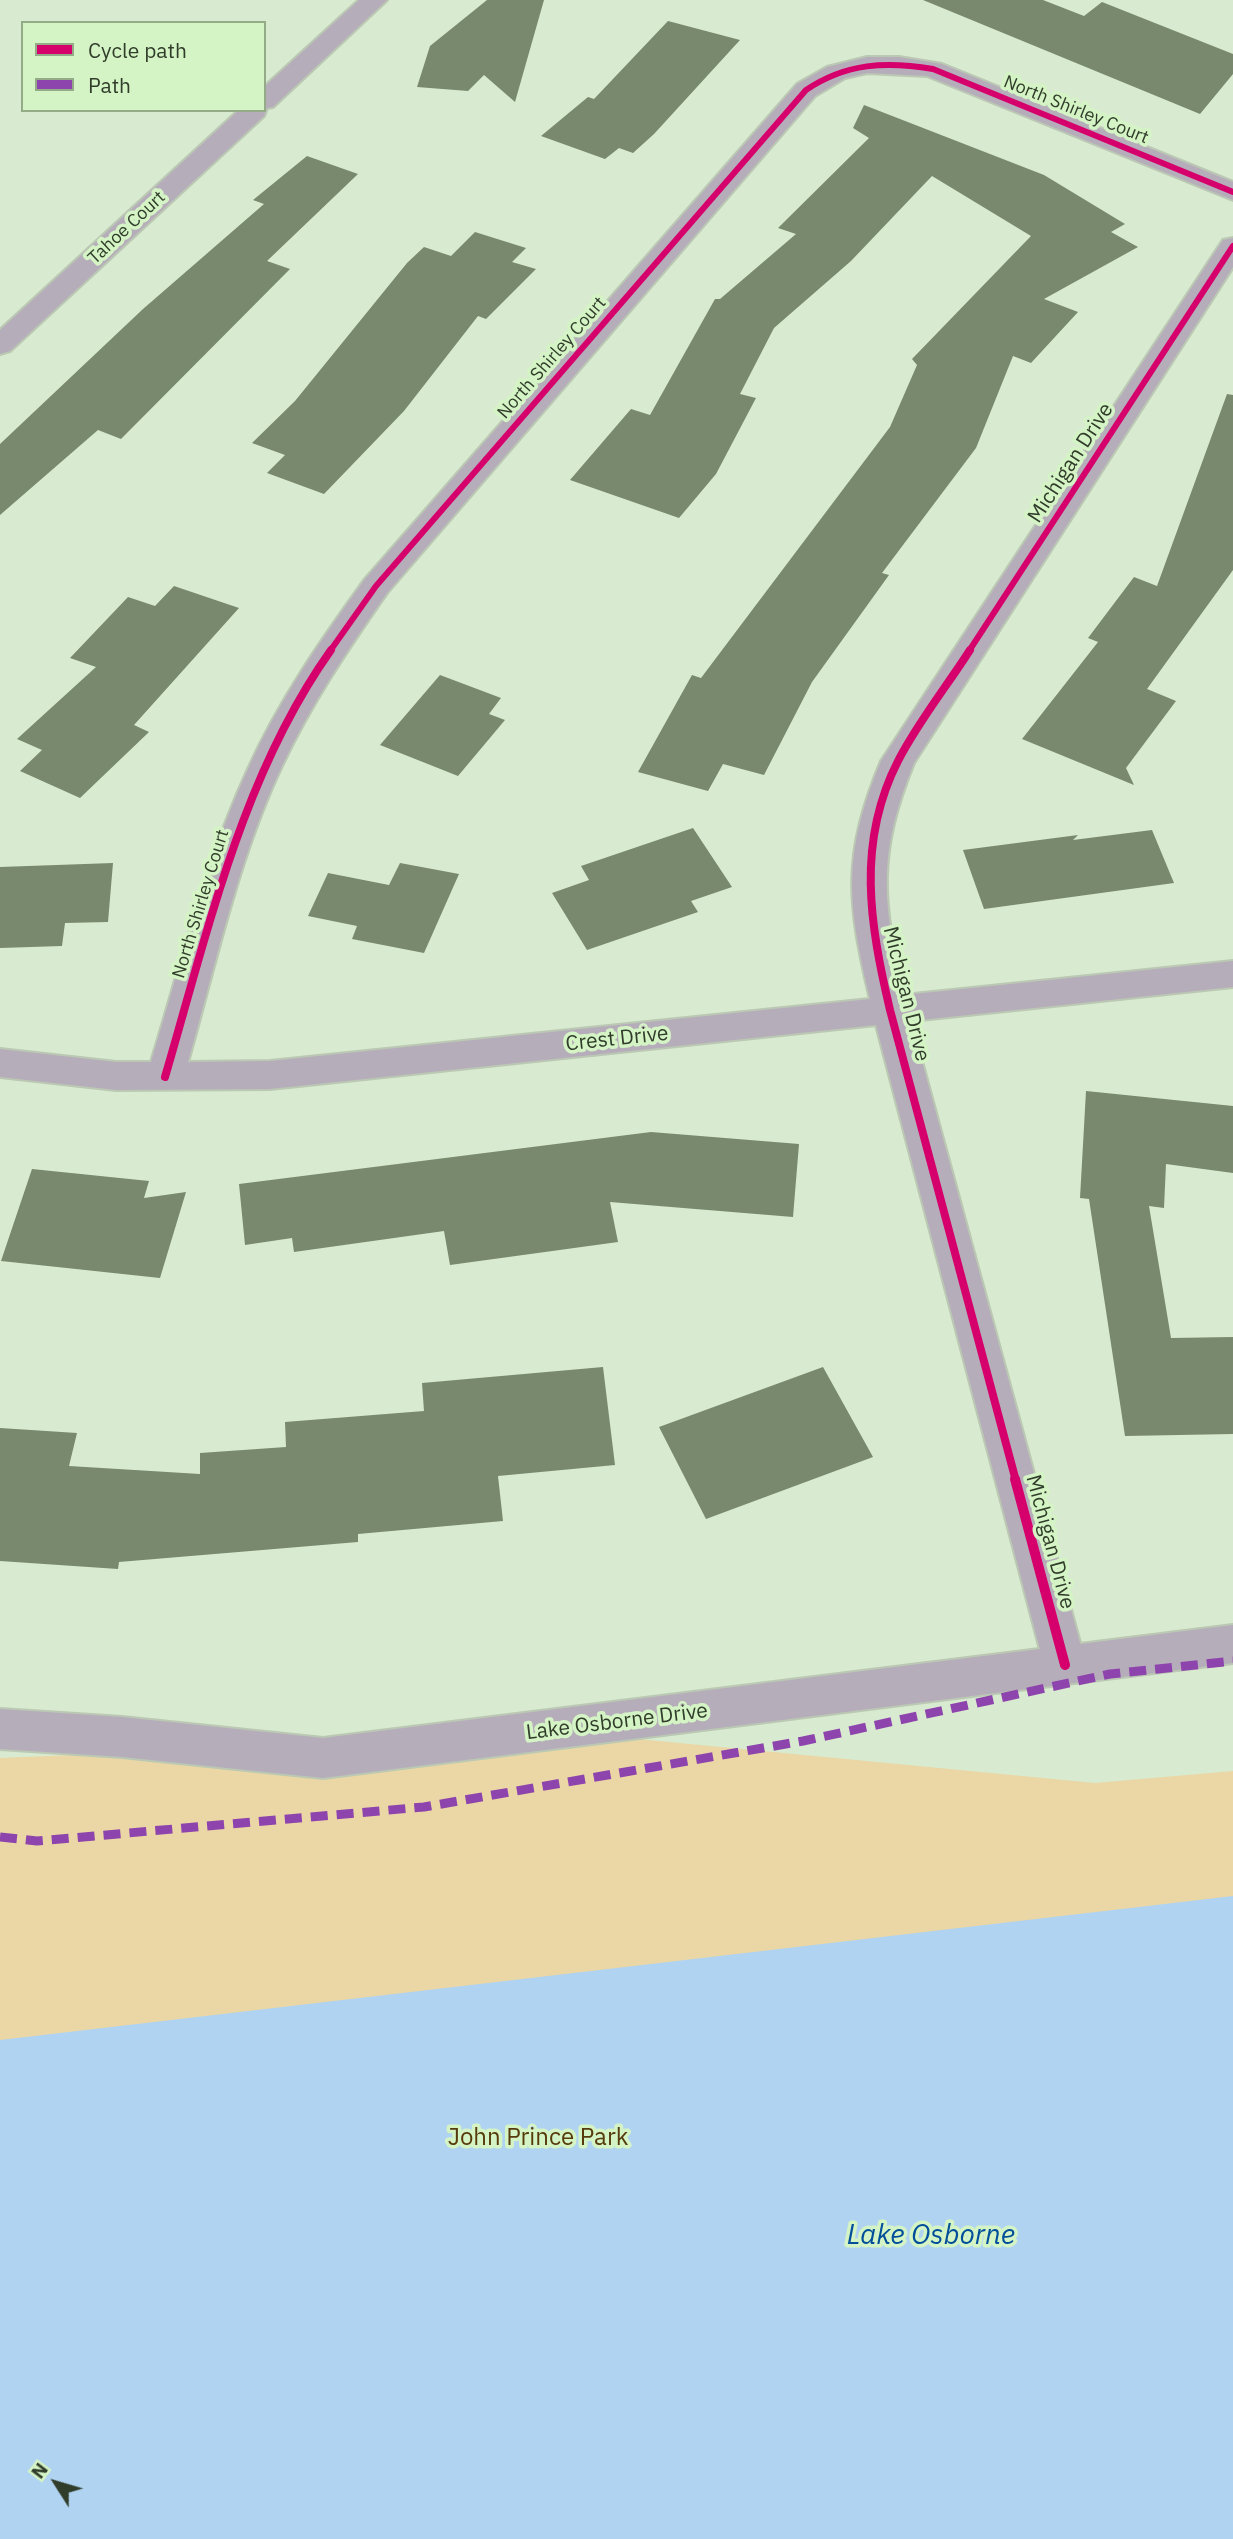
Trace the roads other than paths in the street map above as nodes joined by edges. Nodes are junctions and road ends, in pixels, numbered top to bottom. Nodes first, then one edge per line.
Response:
1 (374, 0) edge
2 (266, 99) edge
3 (253, 112) edge
4 (1233, 192) edge
5 (1233, 246) edge
6 (0, 345) edge
7 (1233, 974) edge
8 (890, 1010) junction
9 (0, 1063) edge
10 (165, 1077) junction
11 (1233, 1644) edge
12 (1065, 1665) junction
13 (0, 1729) edge

1 - 2 street
3 - 6 street, Tahoe Court
4 - 10 street, North Shirley Court
5 - 8 street, Michigan Drive
7 - 8 street, Crest Drive
8 - 10 street, Crest Drive
8 - 12 street, Michigan Drive
9 - 10 street, Crest Drive
11 - 12 street, Lake Osborne Drive
12 - 13 street, Lake Osborne Drive

